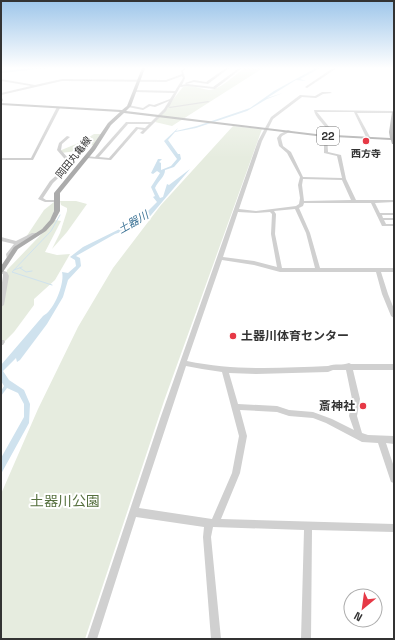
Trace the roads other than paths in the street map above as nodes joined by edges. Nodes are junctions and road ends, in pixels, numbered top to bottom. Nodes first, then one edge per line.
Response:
1 (132, 98) edge
2 (299, 98) edge
3 (171, 100) junction
4 (208, 102) dead end
5 (1, 104) edge
6 (129, 106) junction
7 (170, 107) junction
8 (58, 108) junction
9 (355, 111) junction
10 (124, 112) junction
11 (394, 112) edge
12 (159, 114) junction
13 (164, 115) dead end
14 (150, 123) junction
15 (265, 128) junction
16 (145, 129) junction
17 (289, 131) junction
18 (142, 133) dead end
19 (329, 136) junction
20 (68, 137) dead end
21 (368, 137) junction
22 (393, 138) edge
23 (394, 144) edge
24 (87, 157) junction
25 (96, 158) junction
26 (1, 159) edge
27 (302, 178) junction
28 (344, 179) junction
29 (57, 201) junction
30 (354, 201) junction
31 (394, 201) edge
32 (302, 202) junction
33 (373, 202) junction
34 (297, 207) junction
35 (236, 210) junction
36 (271, 210) junction
37 (394, 214) edge
38 (380, 216) junction
39 (394, 219) edge
40 (394, 225) edge
41 (37, 234) junction
42 (1, 239) edge
43 (17, 244) junction
44 (9, 258) junction
45 (220, 258) junction
46 (318, 269) junction
47 (280, 270) junction
48 (378, 270) junction
49 (394, 270) edge
50 (1, 271) edge
51 (1, 305) edge
52 (394, 316) edge
53 (184, 363) junction
54 (349, 366) junction
55 (394, 367) edge
56 (225, 370) junction
57 (235, 407) junction
58 (362, 438) junction
59 (381, 440) junction
60 (394, 440) edge
61 (394, 479) edge
62 (134, 512) junction
63 (212, 523) junction
64 (308, 526) junction
65 (394, 528) edge
66 (92, 639) edge
67 (216, 639) edge
68 (306, 639) edge

1 - 6 main road, 岡田丸亀線
2 - 15 street
3 - 6 street
3 - 7 street
3 - 12 street
4 - 7 street
5 - 8 main road, 22
6 - 10 main road, 岡田丸亀線
7 - 13 street
8 - 10 main road, 22
8 - 26 street
9 - 11 street
9 - 19 street
9 - 21 street
10 - 12 main road, 22
10 - 24 main road, 岡田丸亀線
11 - 22 main road
12 - 14 street
12 - 15 main road, 22
14 - 16 street
14 - 25 street
15 - 17 main road, 22
15 - 35 street
16 - 18 street
16 - 25 street
17 - 19 main road, 22
17 - 27 street
19 - 21 main road, 22
19 - 28 street
20 - 29 street
21 - 22 main road, 22
22 - 23 main road
24 - 25 street
24 - 29 main road, 岡田丸亀線
27 - 28 street
27 - 32 street
28 - 30 street
29 - 41 main road, 岡田丸亀線
30 - 32 street
30 - 33 street
31 - 33 street
32 - 34 street
33 - 38 street
34 - 36 street
34 - 46 street
35 - 36 street
35 - 45 street
36 - 47 street
37 - 38 street
38 - 39 street
38 - 40 street
41 - 43 street
41 - 44 main road, 岡田丸亀線
42 - 43 street
43 - 44 street
44 - 50 main road, 岡田丸亀線
45 - 47 street
45 - 53 street
46 - 47 street
46 - 48 street
48 - 49 street
48 - 52 street
50 - 51 street
53 - 56 street
53 - 62 street
54 - 55 street
54 - 56 street
54 - 58 street
56 - 57 street
57 - 58 street
57 - 63 street
58 - 59 street
59 - 60 street
59 - 61 street
62 - 63 street
62 - 66 street
63 - 64 street
63 - 67 street
64 - 65 street
64 - 68 street

